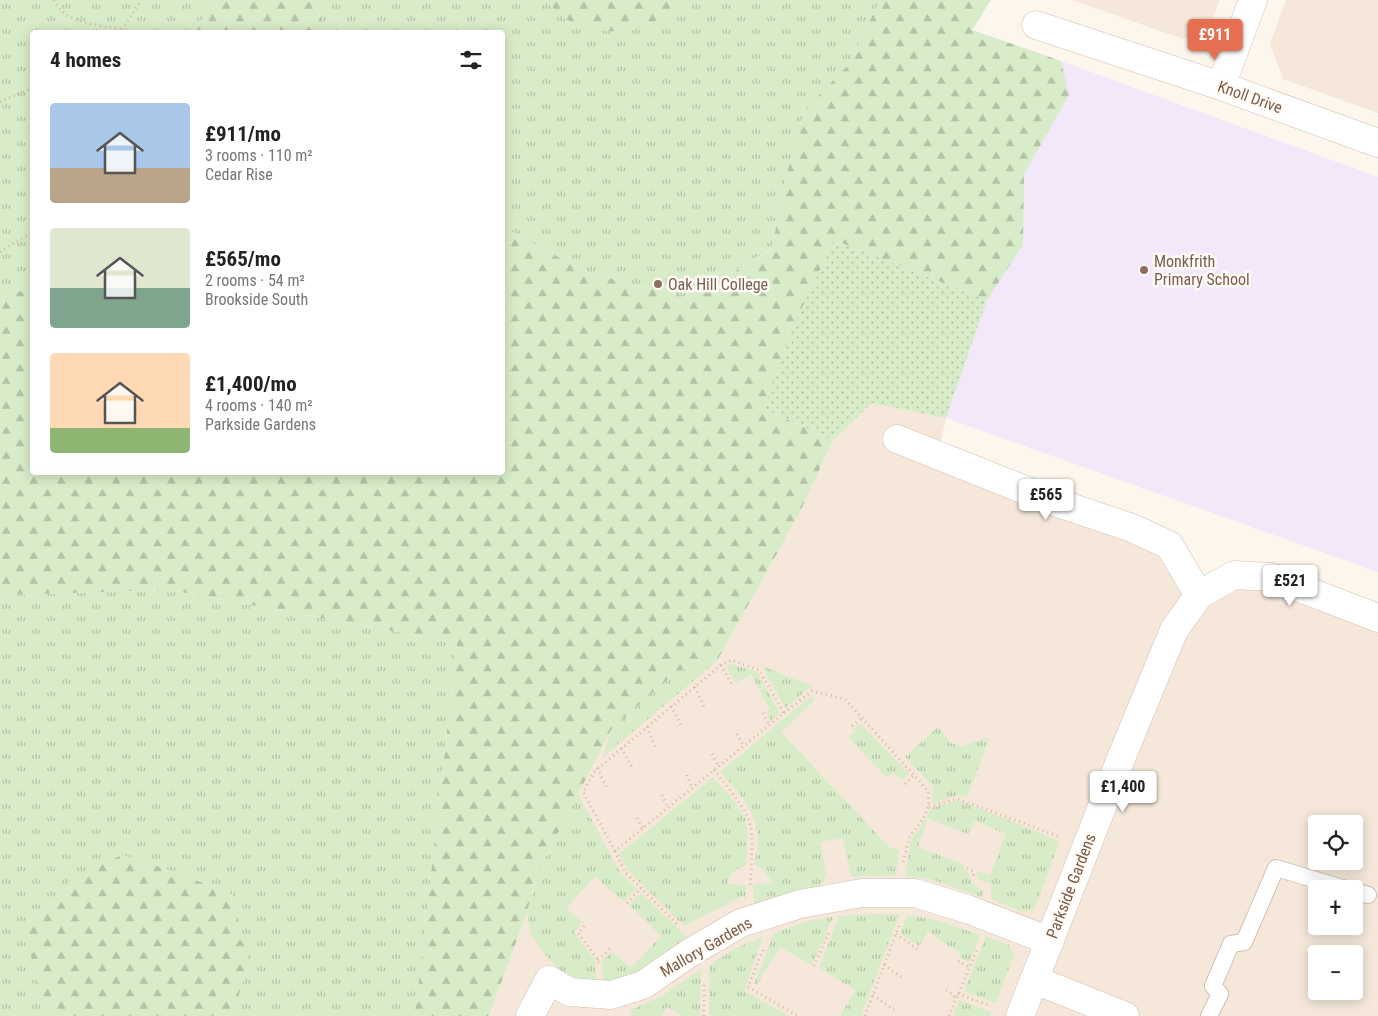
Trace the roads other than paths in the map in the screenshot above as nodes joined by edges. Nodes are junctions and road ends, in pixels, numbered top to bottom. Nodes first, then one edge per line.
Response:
1 (1253, 0) edge
2 (1036, 25) dead end
3 (1221, 86) junction
4 (1378, 143) edge
5 (897, 440) dead end
6 (1199, 595) junction
7 (1378, 618) edge
8 (1316, 880) edge
9 (1050, 941) junction
10 (1035, 980) junction
11 (530, 1016) edge
12 (1020, 1016) edge
13 (1125, 1016) edge
14 (1209, 1016) edge

1 - 3 street
2 - 3 street, Knoll Drive
3 - 4 street, Knoll Drive
5 - 6 street
6 - 7 street
6 - 9 street, Parkside Gardens
8 - 14 lane
9 - 10 street, Parkside Gardens
9 - 11 street, Mallory Gardens
10 - 12 street, Parkside Gardens
10 - 13 street

